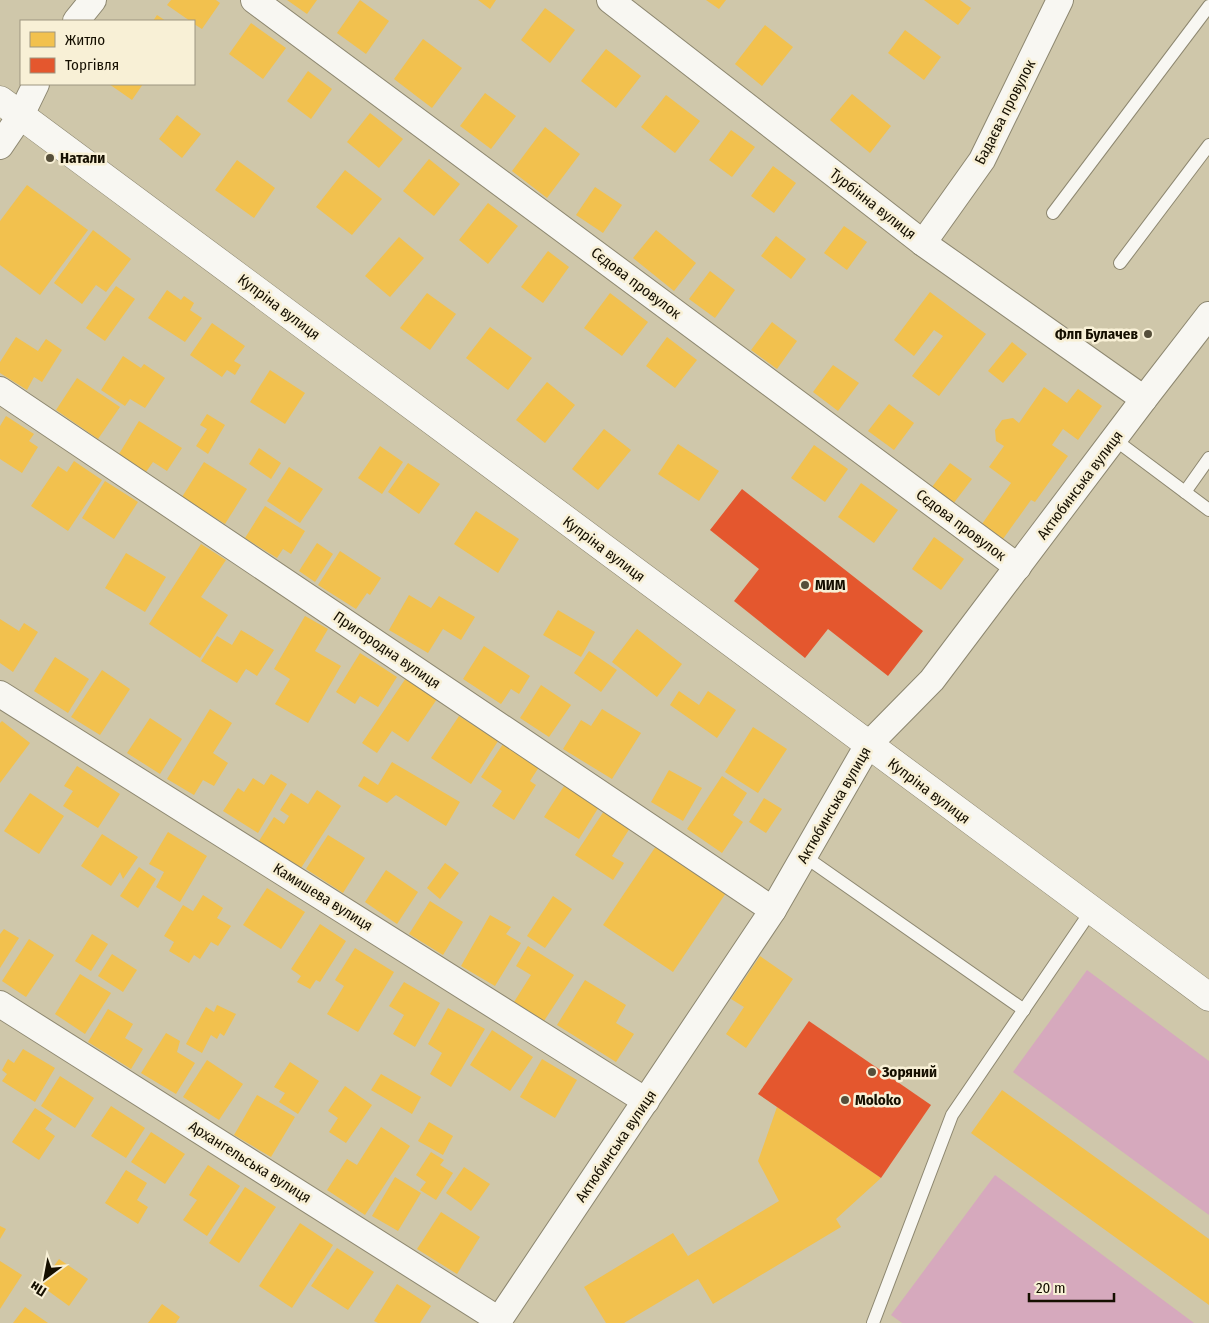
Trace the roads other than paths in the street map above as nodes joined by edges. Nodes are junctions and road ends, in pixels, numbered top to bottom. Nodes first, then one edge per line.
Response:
1 (93, 0) edge
2 (254, 0) edge
3 (610, 0) edge
4 (1060, 0) edge
5 (1209, 6) edge
6 (77, 20) edge
7 (35, 85) edge
8 (11, 108) edge
9 (1209, 145) edge
10 (0, 146) edge
11 (1053, 213) dead end
12 (923, 243) junction
13 (1120, 263) dead end
14 (1209, 315) edge
15 (0, 390) edge
16 (1144, 399) junction
17 (1114, 440) junction
18 (1209, 458) edge
19 (1185, 492) junction
20 (1209, 510) edge
21 (1018, 567) junction
22 (0, 694) edge
23 (868, 745) junction
24 (804, 856) junction
25 (773, 910) junction
26 (1091, 911) junction
27 (1209, 997) edge
28 (0, 1004) edge
29 (1024, 1010) junction
30 (646, 1101) junction
31 (498, 1322) edge
32 (873, 1323) edge

1 - 6 street
2 - 21 street, Сєдова провулок
3 - 12 street, Турбінна вулиця
4 - 12 street, Бадаєва провулок
5 - 11 lane
7 - 8 street
8 - 10 street
8 - 23 main road, Купріна вулиця
9 - 13 lane
12 - 16 street, Турбінна вулиця
14 - 16 street, Актюбинська вулиця
15 - 25 street, Пригородна вулиця
16 - 17 street, Актюбинська вулиця
17 - 19 lane
17 - 21 street, Актюбинська вулиця
18 - 19 lane
19 - 20 lane
21 - 23 street, Актюбинська вулиця
22 - 30 street, Камишева вулиця
23 - 24 street, Актюбинська вулиця
23 - 26 main road, Купріна вулиця
24 - 25 street, Актюбинська вулиця
24 - 29 lane
25 - 30 street, Актюбинська вулиця
26 - 27 main road, Купріна вулиця
26 - 29 lane
28 - 31 street, Архангельська вулиця
29 - 32 lane
30 - 31 street, Актюбинська вулиця

